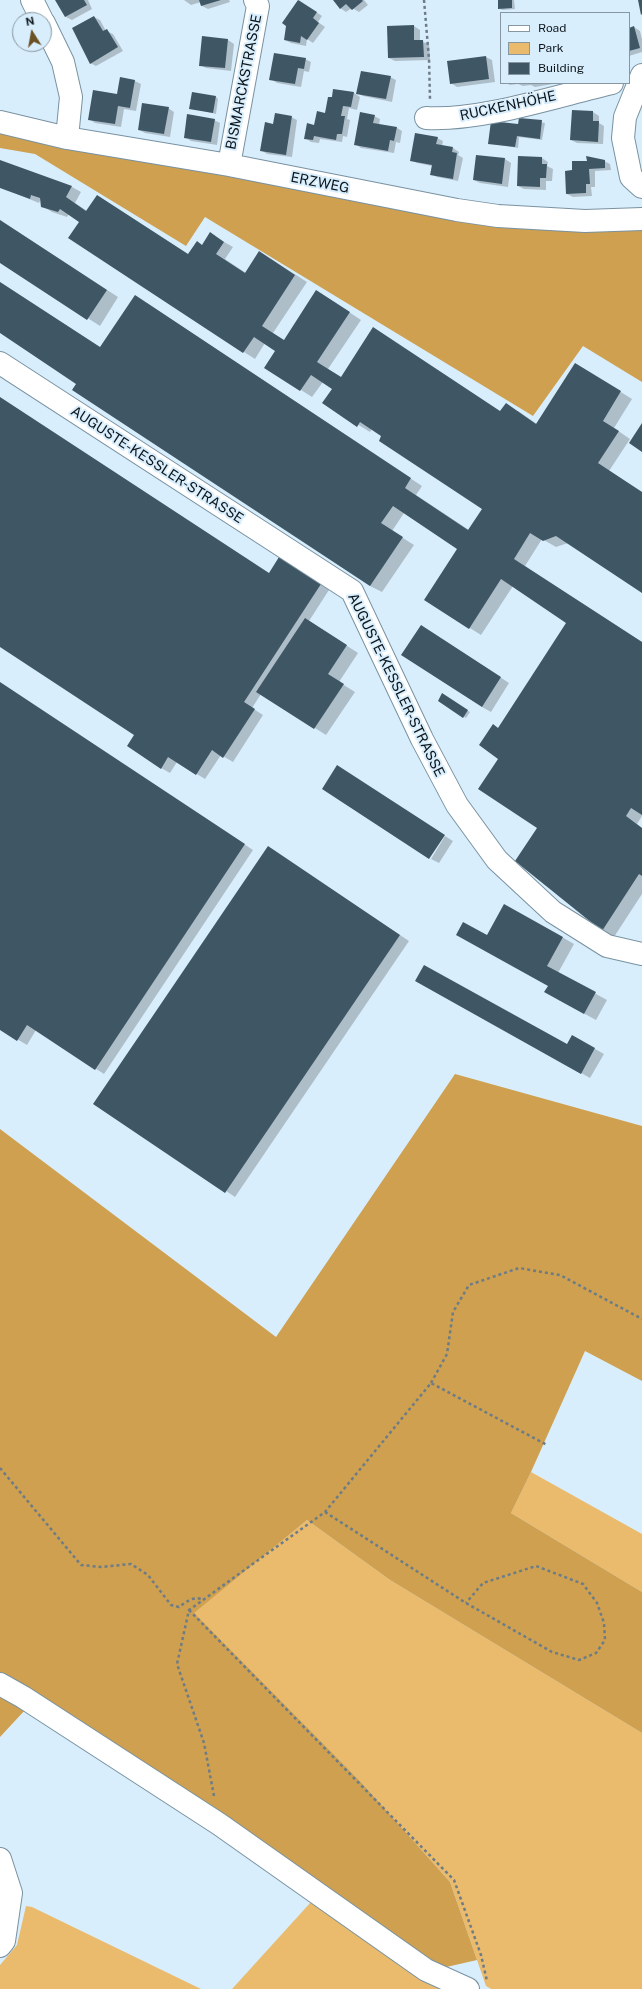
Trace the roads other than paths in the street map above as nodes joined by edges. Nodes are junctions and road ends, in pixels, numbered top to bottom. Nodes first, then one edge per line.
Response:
1 (32, 0) edge
2 (259, 2) edge
3 (38, 12) edge
4 (52, 39) edge
5 (637, 77) edge
6 (608, 84) edge
7 (426, 118) road end
8 (0, 122) edge
9 (67, 138) junction
10 (229, 165) junction
11 (642, 187) edge
12 (642, 219) edge
13 (0, 363) edge
14 (642, 954) edge
15 (0, 1684) edge
16 (0, 1859) edge
17 (0, 1946) edge
18 (478, 1986) edge

1 - 3 street
2 - 10 street, BISMARCKSTRASSE
4 - 9 street
5 - 11 street
6 - 7 street, RUCKENHÖHE
8 - 9 street, ERZWEG
9 - 10 street, ERZWEG
10 - 12 street, ERZWEG
13 - 14 street, AUGUSTE-KESSLER-STRASSE
15 - 18 street
16 - 17 street

